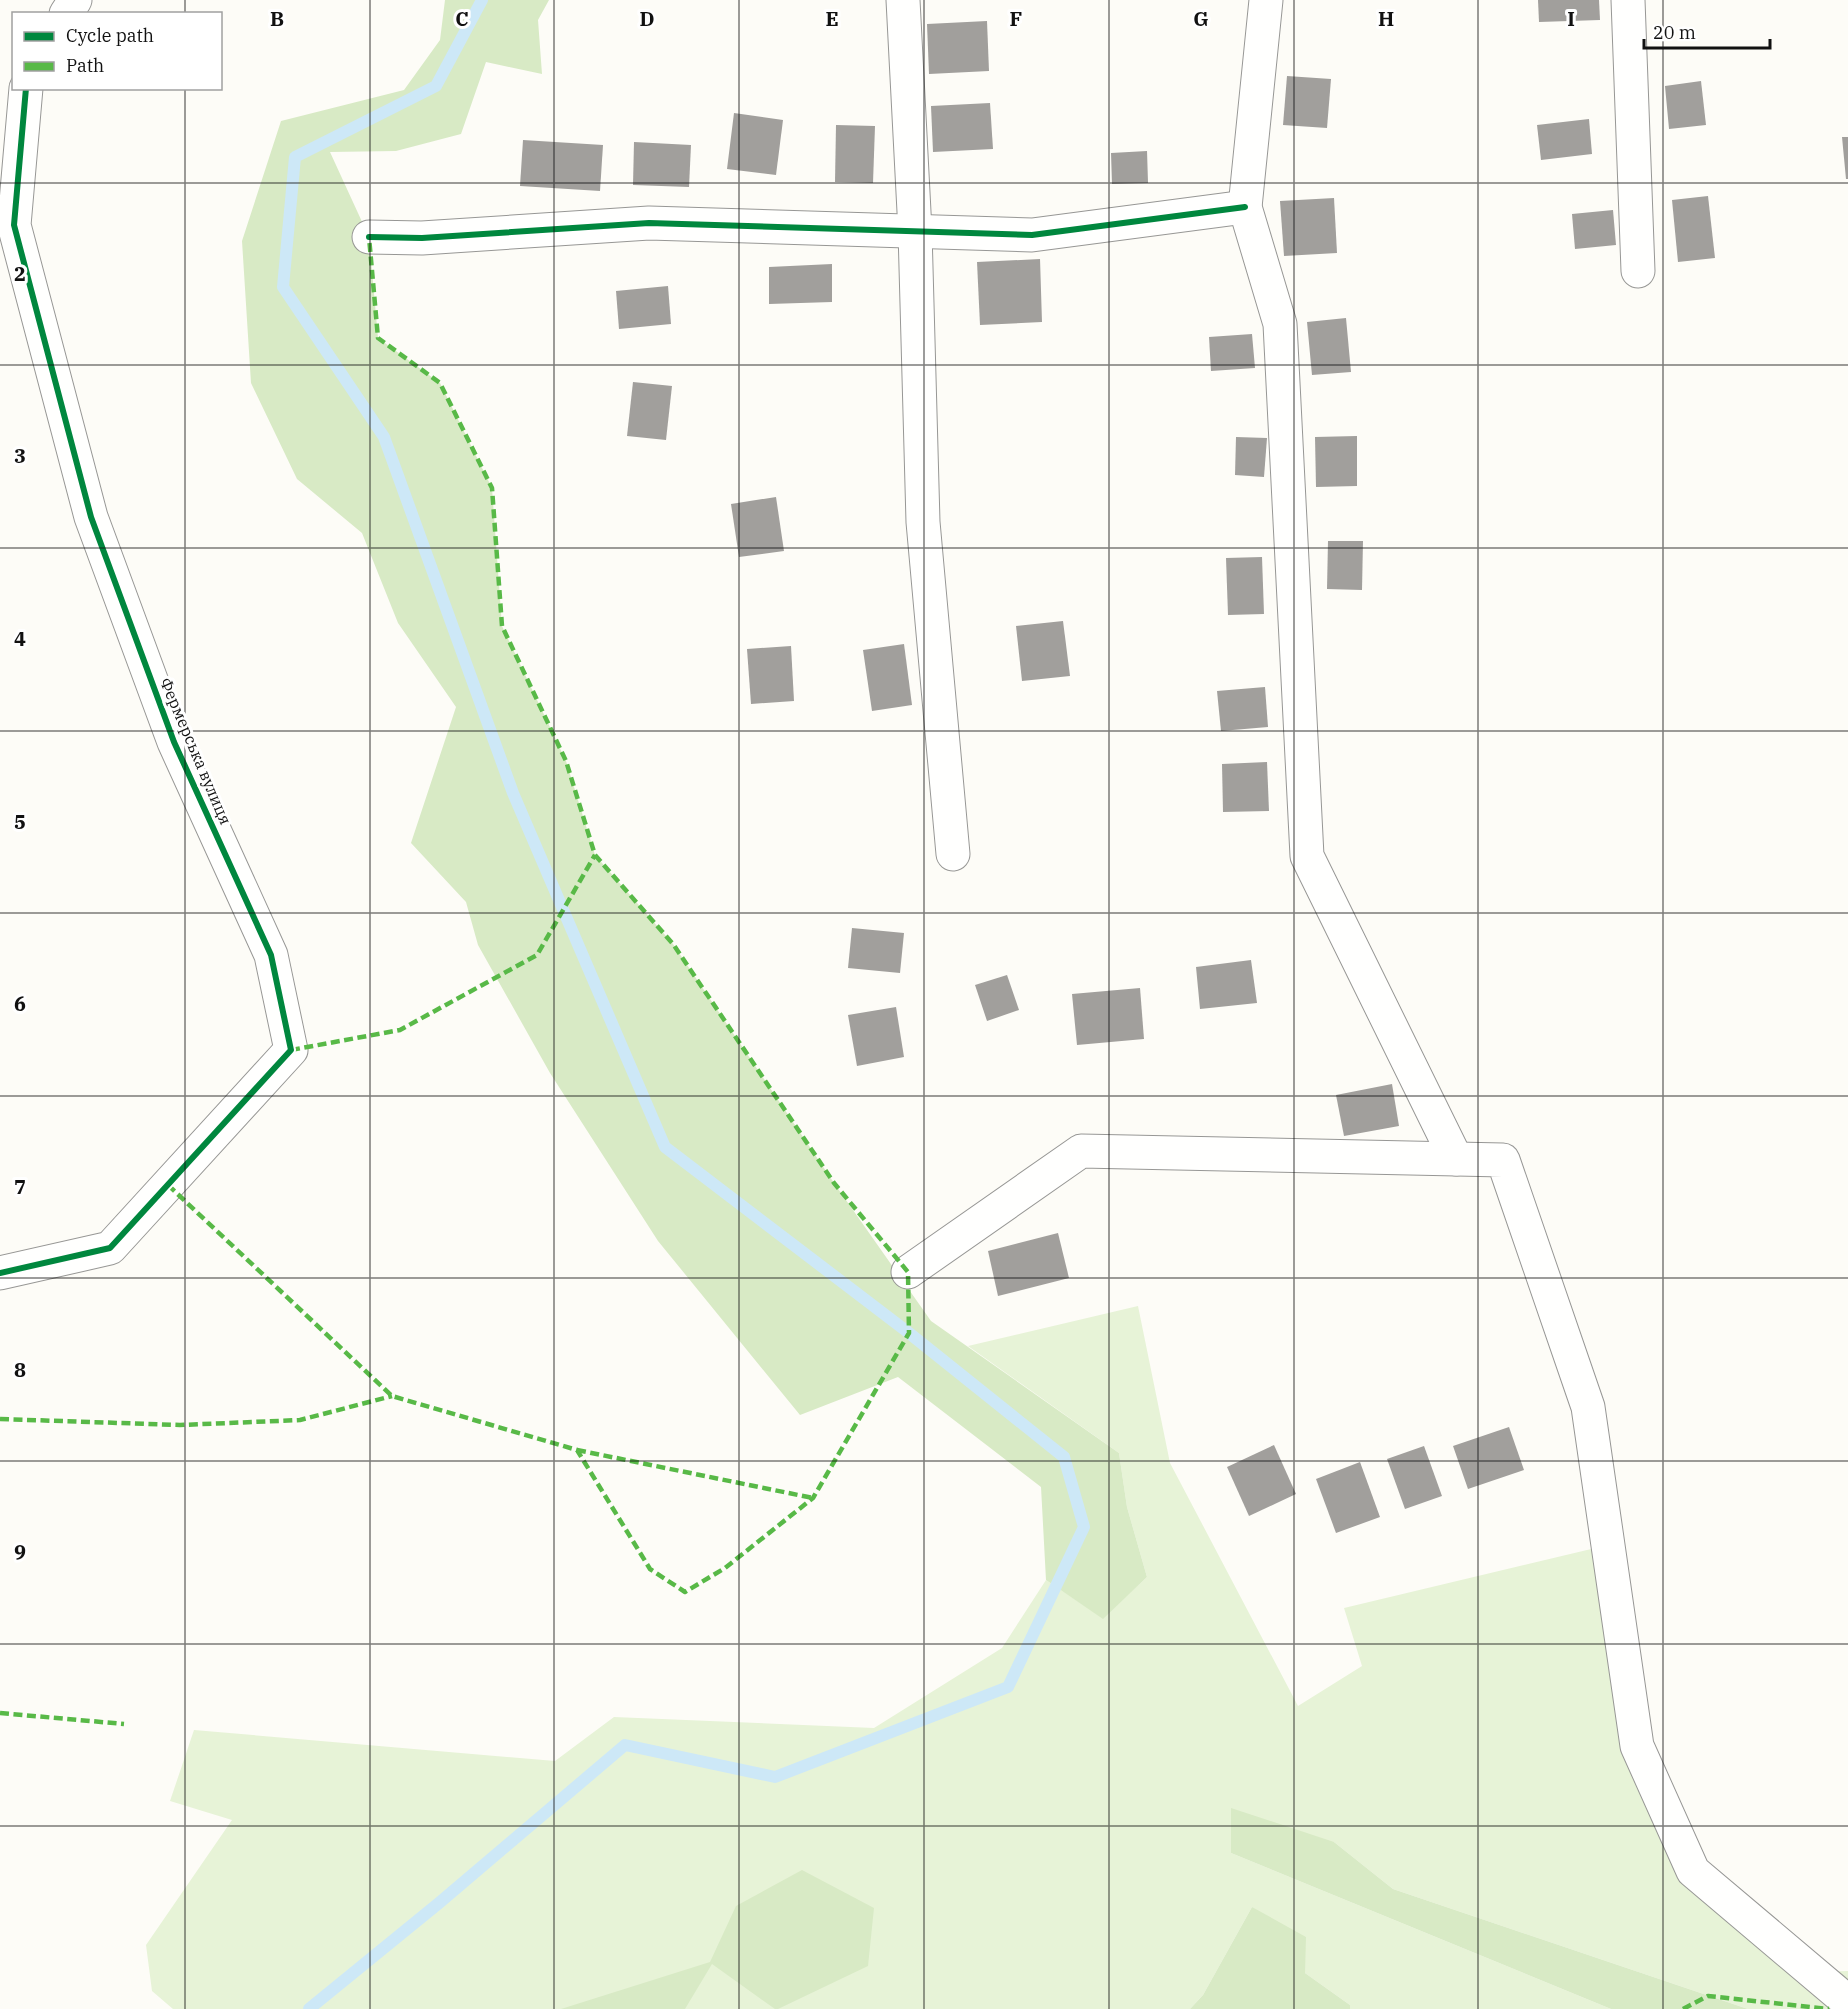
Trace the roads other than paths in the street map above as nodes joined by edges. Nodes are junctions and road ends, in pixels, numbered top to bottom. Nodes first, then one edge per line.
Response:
1 (903, 0) edge
2 (1266, 0) edge
3 (1628, 0) edge
4 (26, 90) edge
5 (1245, 207) junction
6 (915, 231) junction
7 (369, 237) dead end
8 (1638, 271) dead end
9 (953, 854) dead end
10 (1456, 1159) junction
11 (908, 1272) dead end
12 (0, 1274) edge
13 (1848, 2002) edge

1 - 6 street
2 - 5 street
3 - 8 street
4 - 12 street, Фермерська вулиця
5 - 6 street
5 - 10 street
6 - 7 street
6 - 9 street
10 - 11 street
10 - 13 street

